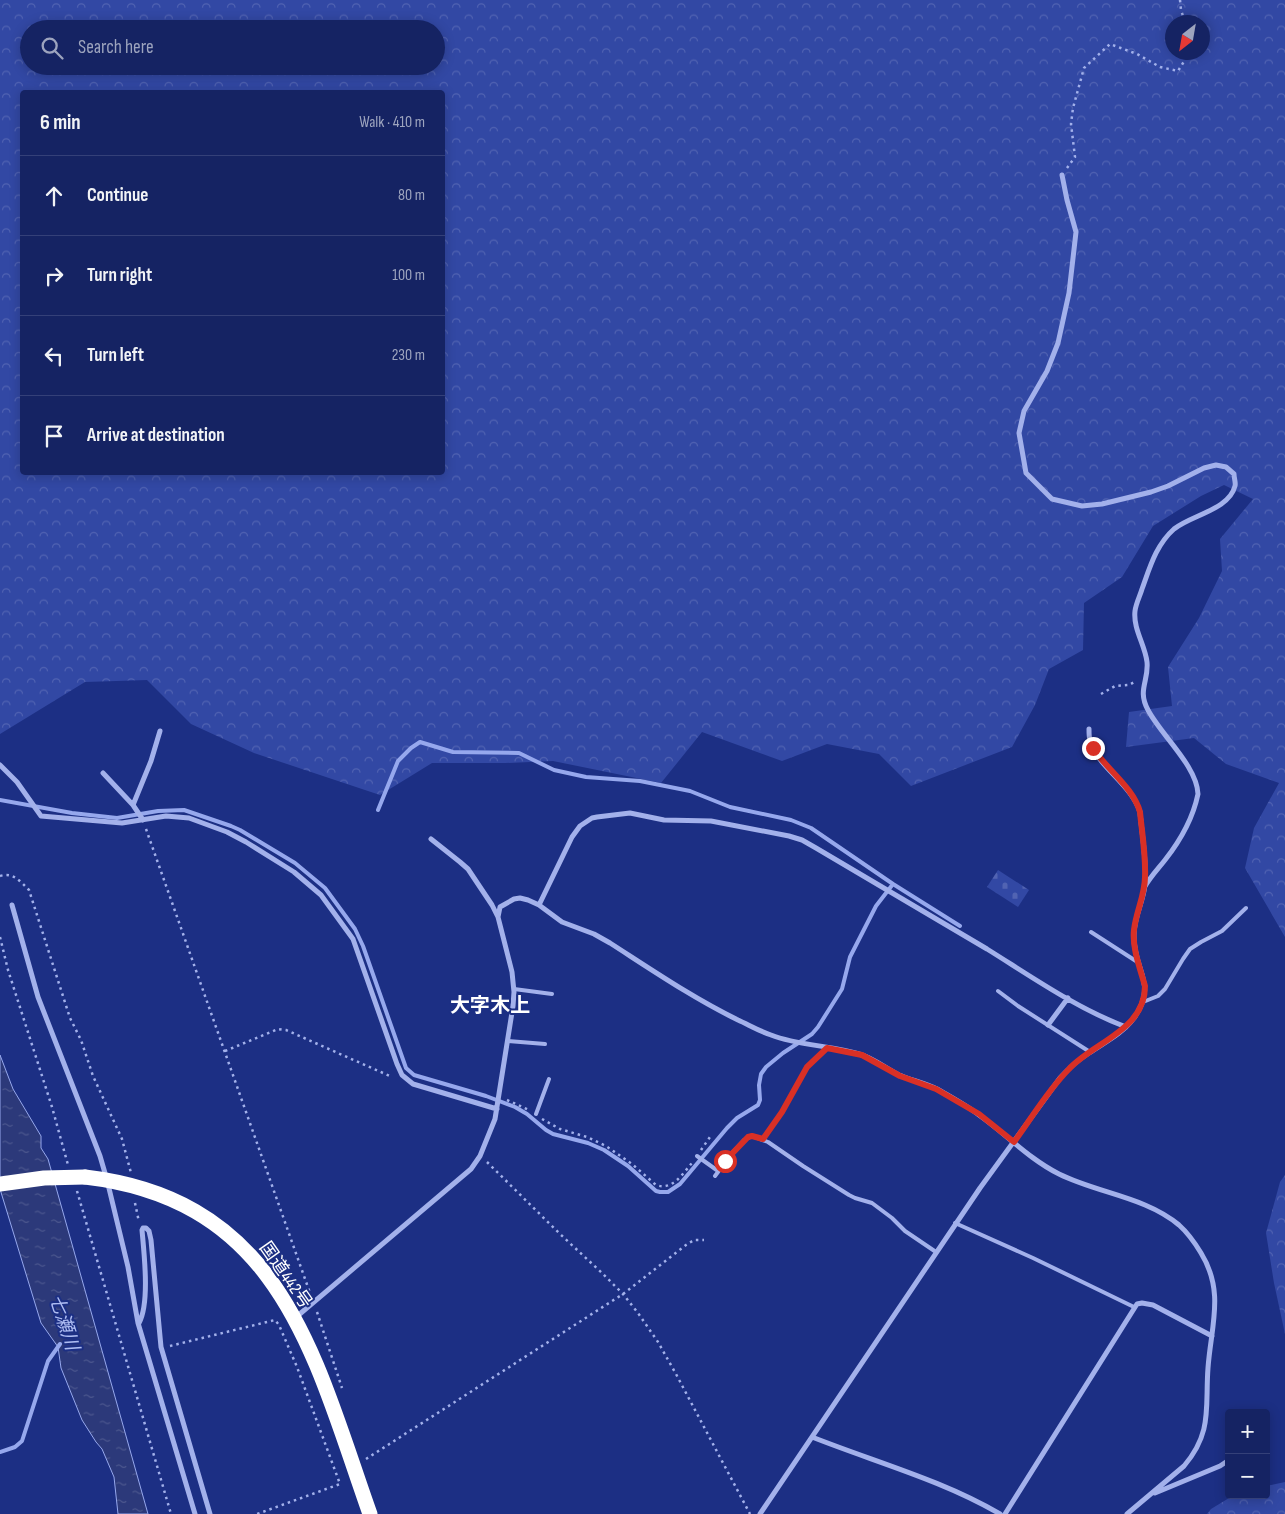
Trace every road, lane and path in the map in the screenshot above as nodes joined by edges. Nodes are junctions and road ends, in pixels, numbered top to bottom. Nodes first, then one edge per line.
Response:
1 (1180, 0) edge
2 (1183, 15) edge
3 (1185, 60) edge
4 (1062, 175) joint
5 (1147, 676) junction
6 (1101, 694) dead end
7 (1089, 729) dead end
8 (160, 730) dead end
9 (0, 765) edge
10 (103, 773) dead end
11 (133, 805) junction
12 (143, 820) junction
13 (430, 839) dead end
14 (0, 876) edge
15 (1144, 888) junction
16 (12, 905) dead end
17 (538, 905) junction
18 (1246, 908) dead end
19 (498, 917) junction
20 (1091, 932) dead end
21 (0, 937) edge
22 (1139, 963) junction
23 (514, 989) junction
24 (998, 991) dead end
25 (552, 994) dead end
26 (1068, 998) junction
27 (1143, 1002) junction
28 (1048, 1025) junction
29 (1126, 1026) junction
30 (508, 1041) junction
31 (545, 1044) dead end
32 (827, 1048) junction
33 (224, 1051) junction
34 (1090, 1052) junction
35 (549, 1079) dead end
36 (412, 1084) junction
37 (499, 1096) junction
38 (497, 1109) junction
39 (536, 1114) junction
40 (710, 1137) dead end
41 (763, 1139) junction
42 (1014, 1142) junction
43 (480, 1156) junction
44 (696, 1156) junction
45 (68, 1165) dead end
46 (718, 1171) junction
47 (715, 1176) dead end
48 (132, 1178) dead end
49 (107, 1180) junction
50 (0, 1184) edge
51 (77, 1191) dead end
52 (134, 1196) dead end
53 (955, 1223) junction
54 (143, 1240) junction
55 (704, 1240) dead end
56 (936, 1252) junction
57 (623, 1294) junction
58 (314, 1303) junction
59 (1134, 1307) junction
60 (295, 1318) junction
61 (138, 1323) junction
62 (1212, 1336) junction
63 (162, 1348) junction
64 (344, 1395) dead end
65 (812, 1437) junction
66 (366, 1459) dead end
67 (1225, 1463) edge
68 (1148, 1496) junction
69 (171, 1514) edge
70 (195, 1514) edge
71 (210, 1514) edge
72 (257, 1514) edge
73 (370, 1514) edge
74 (750, 1514) edge
75 (760, 1514) edge
76 (1000, 1514) edge
77 (1005, 1514) edge
78 (1128, 1514) edge

1 - 2 path
3 - 4 path
4 - 5 street
5 - 6 path
5 - 15 street
7 - 15 street
8 - 11 street
9 - 12 street
10 - 11 street
11 - 12 street
12 - 33 path
12 - 36 street
13 - 19 street
14 - 48 path
15 - 22 street
16 - 49 street
17 - 19 street
17 - 26 street
17 - 32 street
18 - 27 lane
19 - 23 street
20 - 22 lane
21 - 45 path
22 - 27 street
23 - 25 lane
23 - 30 street
24 - 28 lane
26 - 28 street
26 - 29 street
27 - 29 street
28 - 34 lane
29 - 34 street
30 - 31 lane
30 - 37 street
32 - 41 lane
32 - 42 street
33 - 36 path
33 - 58 path
34 - 42 street
35 - 39 lane
36 - 38 street
37 - 38 street
37 - 39 path
38 - 43 street
39 - 44 path
40 - 44 path
41 - 46 lane
41 - 56 lane
42 - 53 street
42 - 62 street
43 - 57 path
43 - 58 street
44 - 46 lane
46 - 47 lane
49 - 50 highway, 国道442号, bridge
49 - 60 highway, 国道442号
49 - 61 street
51 - 69 path
52 - 54 path
53 - 56 street
53 - 59 lane
54 - 61 street
54 - 63 street
55 - 57 path
56 - 65 street
57 - 66 path
57 - 74 path
58 - 60 street
58 - 64 path
59 - 62 street
59 - 77 street
60 - 73 highway, 国道442号
61 - 70 street
62 - 68 street
63 - 71 street
63 - 72 path
65 - 75 street
65 - 76 street
67 - 68 street
68 - 78 street

